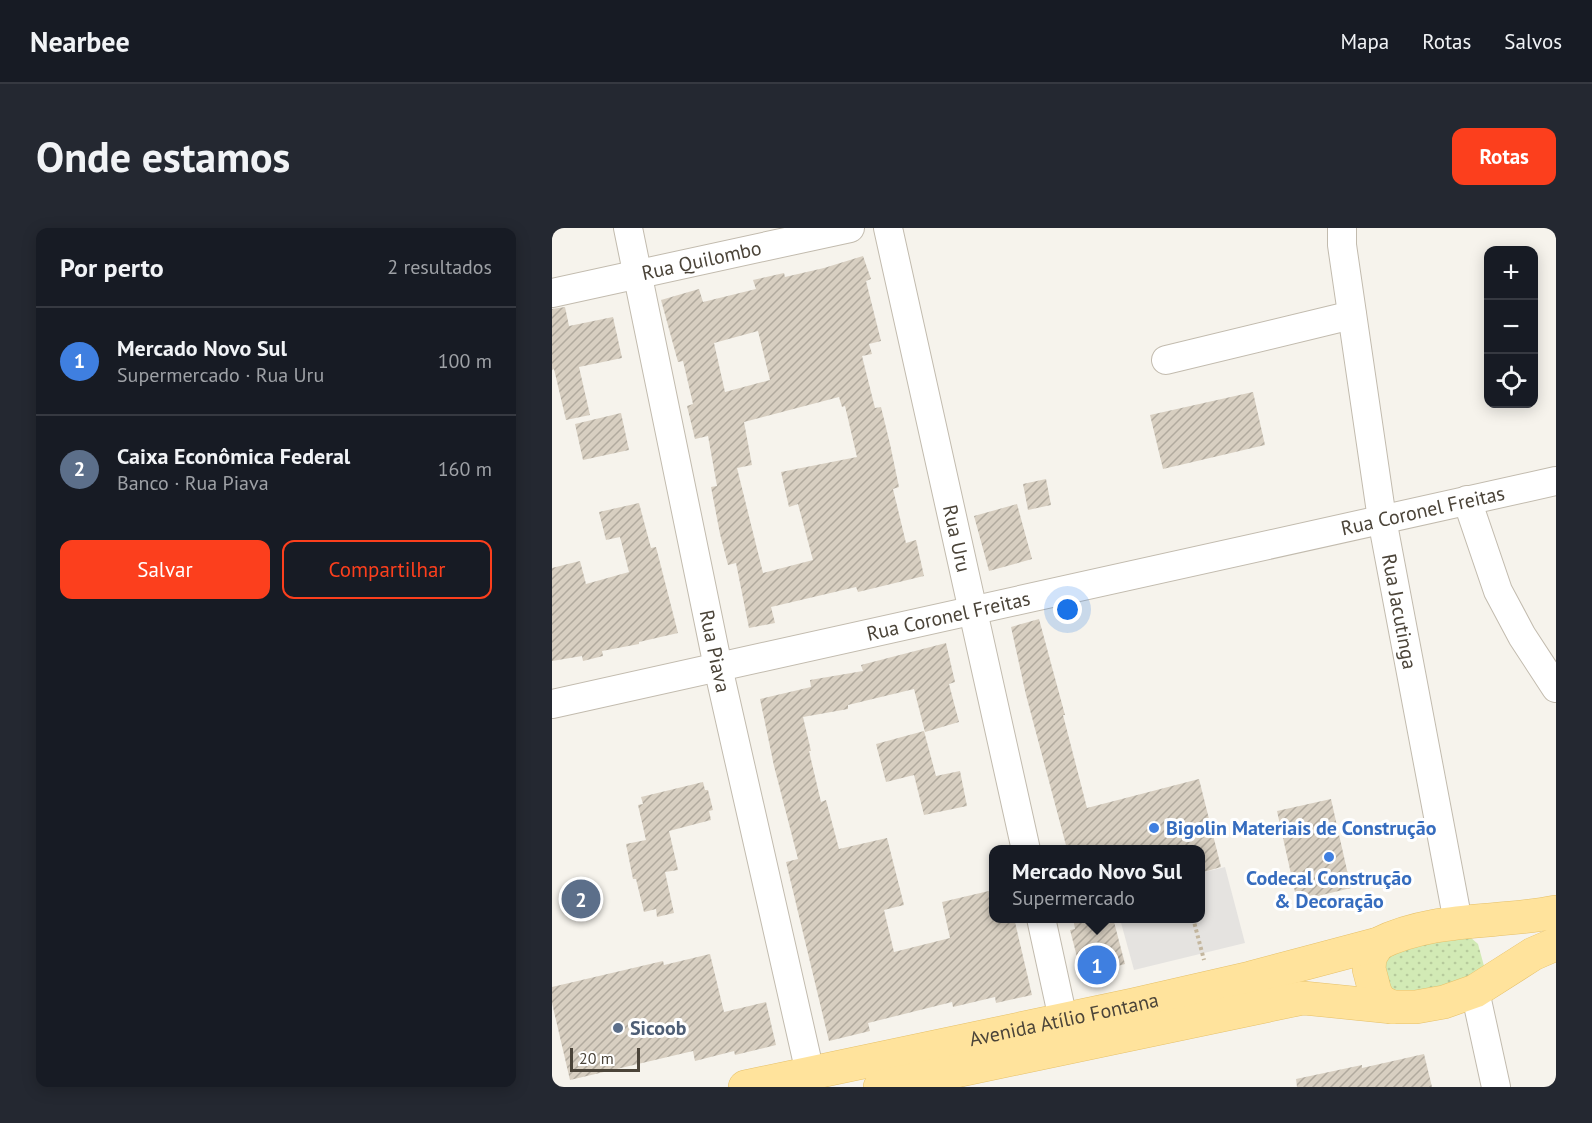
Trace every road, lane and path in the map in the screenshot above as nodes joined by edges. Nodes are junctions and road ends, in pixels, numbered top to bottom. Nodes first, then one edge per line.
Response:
1 (628, 228) edge
2 (850, 228) edge
3 (888, 228) edge
4 (1342, 228) edge
5 (638, 274) junction
6 (552, 293) edge
7 (1352, 315) junction
8 (1166, 360) dead end
9 (1556, 481) edge
10 (1467, 500) junction
11 (1382, 519) junction
12 (971, 610) junction
13 (718, 667) junction
14 (1556, 688) edge
15 (552, 704) edge
16 (1025, 845) edge
17 (1556, 912) edge
18 (1465, 922) junction
19 (1042, 923) edge
20 (1194, 923) edge
21 (1378, 944) junction
22 (1556, 944) edge
23 (1211, 987) junction
24 (1482, 988) junction
25 (1392, 1007) junction
26 (1063, 1019) junction
27 (810, 1074) junction
28 (745, 1087) edge
29 (880, 1087) edge
30 (1496, 1087) edge

1 - 5 street, Rua Piava
2 - 5 street, Rua Quilombo
3 - 12 street, Rua Uru
4 - 7 street, Rua Jacutinga
5 - 6 street, Rua Quilombo
5 - 13 street, Rua Piava
7 - 8 street
7 - 11 street, Rua Jacutinga
9 - 10 street, Rua Coronel Freitas
10 - 11 street, Rua Coronel Freitas
10 - 14 street
11 - 12 street, Rua Coronel Freitas
11 - 18 street, Rua Jacutinga
12 - 13 street, Rua Coronel Freitas
12 - 16 street, Rua Uru
13 - 15 street, Rua Coronel Freitas
13 - 27 street, Rua Piava
17 - 18 main road
18 - 21 main road
18 - 24 main road
19 - 26 street
20 - 23 path
21 - 23 main road, Avenida Atílio Fontana
21 - 25 main road
22 - 24 main road
23 - 26 main road, Avenida Atílio Fontana
24 - 25 main road
24 - 30 street
25 - 29 main road, Avenida Atílio Fontana
26 - 27 main road, Avenida Atílio Fontana
27 - 28 main road, Avenida Atílio Fontana

